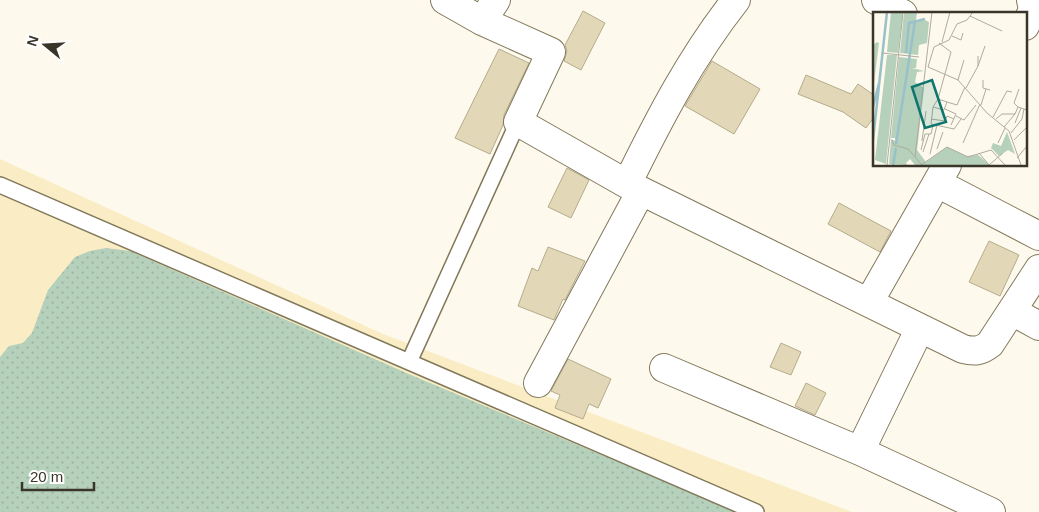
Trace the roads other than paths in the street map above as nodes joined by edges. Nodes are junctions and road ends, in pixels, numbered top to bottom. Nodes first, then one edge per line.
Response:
1 (445, 0) edge
2 (736, 0) edge
3 (876, 0) edge
4 (1032, 0) edge
5 (489, 11) edge
6 (899, 12) edge
7 (1026, 24) edge
8 (518, 122) junction
9 (942, 174) edge
10 (0, 185) edge
11 (634, 187) junction
12 (1039, 236) edge
13 (1039, 269) edge
14 (869, 302) junction
15 (1012, 311) junction
16 (1039, 326) edge
17 (920, 328) junction
18 (409, 362) junction
19 (664, 368) dead end
20 (538, 383) dead end
21 (860, 451) junction
22 (756, 512) edge
23 (991, 512) edge

1 - 5 street
2 - 11 street
3 - 6 street
4 - 7 street
5 - 8 street
8 - 11 street
8 - 18 lane
9 - 12 street
9 - 14 street
10 - 18 lane
11 - 14 street
11 - 20 street
13 - 15 street
14 - 17 street
15 - 16 street
15 - 17 street
17 - 21 street
18 - 22 lane
19 - 21 street
21 - 23 street

